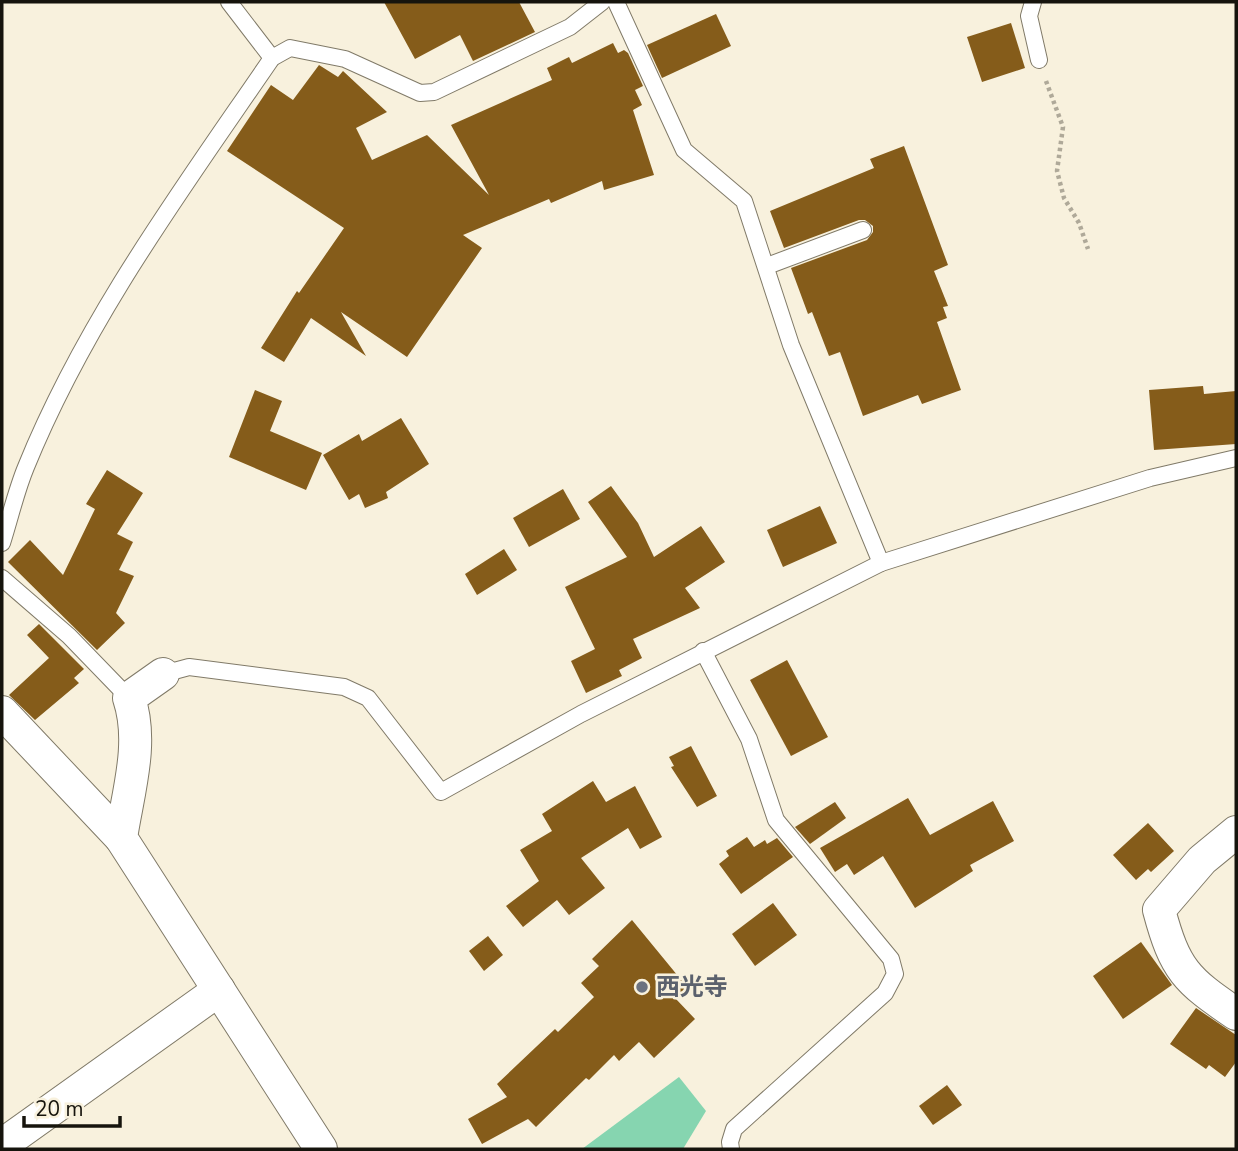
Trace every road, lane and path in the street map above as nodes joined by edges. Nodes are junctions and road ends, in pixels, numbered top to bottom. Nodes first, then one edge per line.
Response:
1 (229, 2) edge
2 (602, 2) edge
3 (616, 2) edge
4 (1033, 2) edge
5 (272, 58) junction
6 (1039, 60) joint
7 (863, 230) dead end
8 (1088, 249) dead end
9 (767, 265) junction
10 (1236, 458) edge
11 (2, 543) edge
12 (881, 563) junction
13 (2, 578) edge
14 (703, 651) junction
15 (163, 674) joint
16 (128, 698) junction
17 (2, 712) edge
18 (1236, 832) edge
19 (121, 838) junction
20 (219, 990) junction
21 (1236, 1014) edge
22 (2, 1145) edge
23 (321, 1149) edge
24 (731, 1149) edge

1 - 5 lane
2 - 5 lane
3 - 9 lane
4 - 6 lane
5 - 11 lane
6 - 8 path
7 - 9 lane
9 - 12 lane
10 - 12 lane
12 - 14 lane
13 - 16 lane
14 - 15 lane
14 - 24 lane
15 - 16 street
16 - 19 street
17 - 19 street
18 - 21 street
19 - 20 street
20 - 22 street
20 - 23 street

